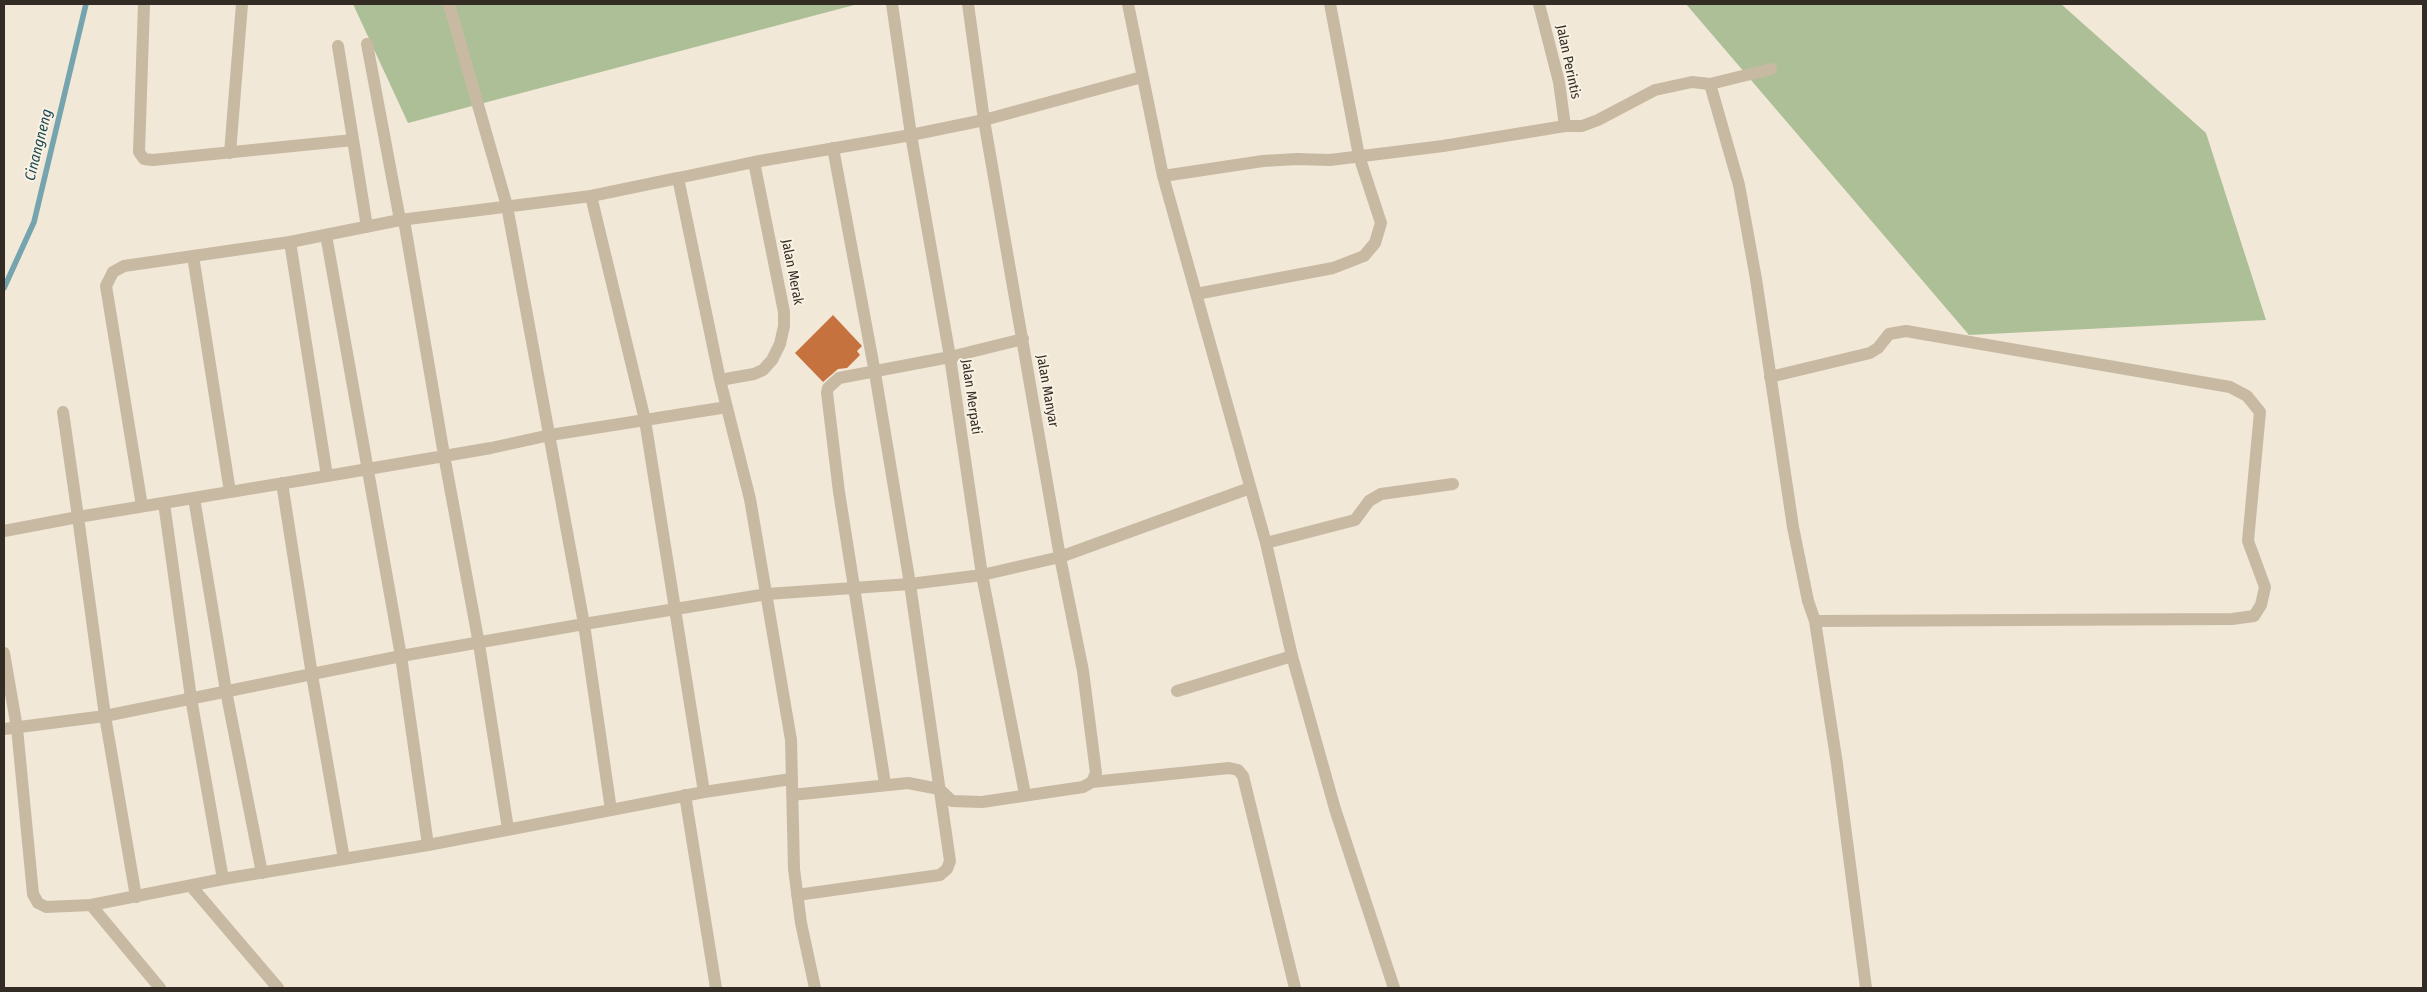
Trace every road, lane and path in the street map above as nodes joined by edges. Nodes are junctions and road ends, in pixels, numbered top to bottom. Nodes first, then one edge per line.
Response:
1 (144, 4) edge
2 (242, 4) edge
3 (449, 4) edge
4 (892, 4) edge
5 (968, 4) edge
6 (1128, 4) edge
7 (1330, 4) edge
8 (1539, 4) edge
9 (367, 44) dead end
10 (338, 46) dead end
11 (1771, 69) dead end
12 (1142, 77) junction
13 (1710, 84) junction
14 (984, 120) junction
15 (1565, 126) junction
16 (912, 135) junction
17 (353, 140) junction
18 (833, 148) junction
19 (230, 153) junction
20 (1359, 156) junction
21 (754, 162) junction
22 (1163, 176) junction
23 (678, 178) junction
24 (590, 196) junction
25 (507, 206) junction
26 (402, 220) junction
27 (367, 227) junction
28 (326, 234) junction
29 (290, 242) junction
30 (192, 256) junction
31 (1196, 294) junction
32 (1023, 339) junction
33 (950, 358) junction
34 (875, 373) junction
35 (1770, 377) junction
36 (720, 380) junction
37 (727, 407) junction
38 (63, 412) dead end
39 (645, 420) junction
40 (550, 435) junction
41 (444, 456) junction
42 (368, 469) junction
43 (327, 476) junction
44 (282, 483) junction
45 (1453, 484) dead end
46 (1250, 488) junction
47 (230, 492) junction
48 (194, 498) junction
49 (164, 503) junction
50 (142, 506) junction
51 (78, 517) junction
52 (4, 531) edge
53 (1266, 543) junction
54 (1060, 557) junction
55 (982, 575) junction
56 (910, 584) junction
57 (854, 588) junction
58 (766, 594) junction
59 (676, 608) junction
60 (1815, 621) junction
61 (584, 624) junction
62 (479, 644) junction
63 (4, 652) edge
64 (401, 656) junction
65 (1292, 656) junction
66 (312, 675) junction
67 (1177, 691) dead end
68 (226, 692) junction
69 (191, 698) junction
70 (105, 716) junction
71 (17, 728) junction
72 (4, 729) edge
73 (792, 779) junction
74 (1092, 782) junction
75 (885, 784) junction
76 (939, 789) junction
77 (704, 792) junction
78 (1024, 794) junction
79 (685, 795) junction
80 (792, 795) junction
81 (611, 810) junction
82 (508, 829) junction
83 (428, 845) junction
84 (344, 859) junction
85 (262, 873) junction
86 (223, 879) junction
87 (191, 886) junction
88 (797, 895) junction
89 (136, 897) junction
90 (91, 905) junction
91 (160, 988) edge
92 (278, 988) edge
93 (716, 988) edge
94 (815, 988) edge
95 (1296, 988) edge
96 (1394, 988) edge
97 (1866, 988) edge

1 - 19 street
2 - 19 street
3 - 25 street
4 - 16 street, Jalan Merpati
5 - 14 street, Jalan Manyar
6 - 12 street
7 - 20 street
8 - 15 street, Jalan Perintis
9 - 26 street
10 - 17 street
11 - 13 street
12 - 14 street
12 - 22 street
13 - 15 street
13 - 35 street
14 - 16 street
14 - 32 street, Jalan Manyar
15 - 20 street
16 - 18 street
16 - 33 street, Jalan Merpati
17 - 19 street
17 - 27 street
18 - 21 street
18 - 34 street
20 - 22 street
20 - 31 street
21 - 23 street
21 - 36 street, Jalan Merak
22 - 31 street
23 - 24 street
23 - 36 street
24 - 25 street
24 - 39 street
25 - 26 street
25 - 40 street
26 - 27 street
26 - 41 street
27 - 28 street
28 - 29 street
28 - 42 street
29 - 30 street
29 - 43 street
30 - 47 street
30 - 50 street
31 - 46 street
32 - 33 street
32 - 54 street, Jalan Manyar
33 - 34 street
33 - 55 street, Jalan Merpati
34 - 56 street
34 - 57 street
35 - 60 street
35 - 60 street
36 - 37 street
37 - 39 street
37 - 58 street
38 - 51 street
39 - 40 street
39 - 59 street
40 - 41 street
40 - 61 street
41 - 42 street
41 - 62 street
42 - 43 street
42 - 64 street
43 - 44 street
44 - 47 street
44 - 66 street
45 - 53 street
46 - 53 street
46 - 54 street
47 - 48 street
48 - 49 street
48 - 68 street
49 - 50 street
49 - 69 street
50 - 51 street
51 - 52 street
51 - 70 street
53 - 65 street
54 - 55 street
54 - 74 street, Jalan Manyar
55 - 56 street
55 - 78 street, Jalan Merpati
56 - 57 street
56 - 76 street
57 - 58 street
57 - 75 street
58 - 59 street
58 - 73 street
59 - 61 street
59 - 77 street
60 - 97 street
61 - 62 street
61 - 81 street
62 - 64 street
62 - 82 street
63 - 71 street
64 - 66 street
64 - 83 street
65 - 67 street
65 - 96 street
66 - 68 street
66 - 84 street
68 - 69 street
68 - 85 street
69 - 70 street
69 - 86 street
70 - 71 street
70 - 89 street
71 - 72 street
71 - 90 street
73 - 77 street
73 - 80 street
74 - 78 street
74 - 95 street
75 - 76 street
75 - 80 street
76 - 78 street
76 - 88 street
77 - 79 street
79 - 81 street
79 - 93 street
80 - 88 street
81 - 82 street
82 - 83 street
83 - 84 street
84 - 85 street
85 - 86 street
86 - 87 street
87 - 89 street
87 - 92 street
88 - 94 street
89 - 90 street
90 - 91 street

